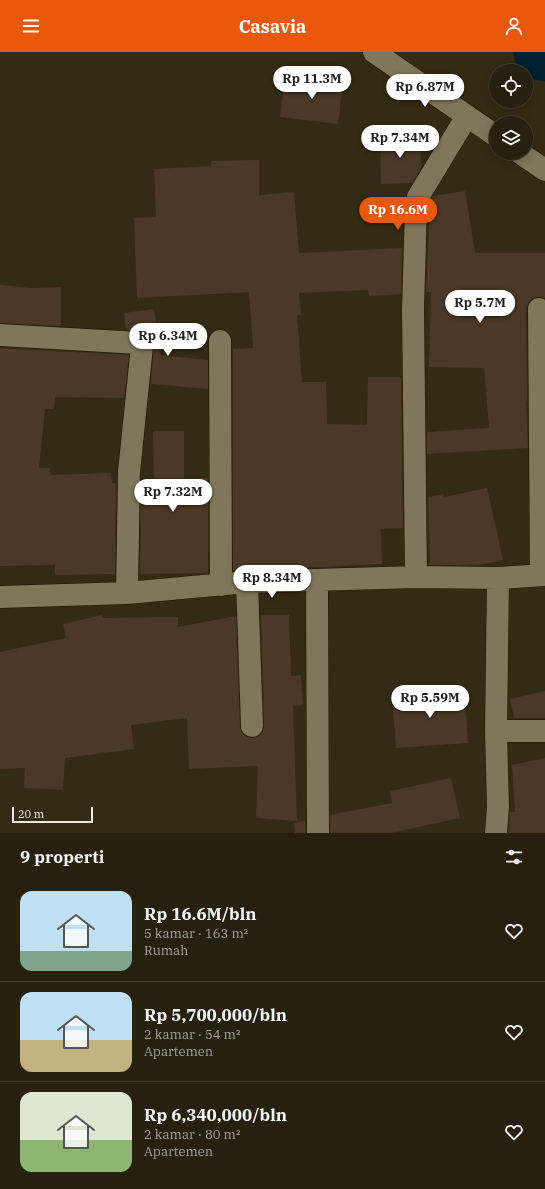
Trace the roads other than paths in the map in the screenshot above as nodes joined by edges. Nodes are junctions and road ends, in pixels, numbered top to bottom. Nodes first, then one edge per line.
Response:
1 (374, 52) edge
2 (467, 116) junction
3 (489, 131) edge
4 (530, 160) edge
5 (545, 170) edge
6 (539, 309) dead end
7 (0, 334) edge
8 (220, 341) dead end
9 (542, 419) edge
10 (543, 575) edge
11 (416, 577) junction
12 (498, 578) junction
13 (247, 582) junction
14 (317, 582) junction
15 (221, 585) junction
16 (127, 593) junction
17 (0, 597) edge
18 (252, 726) dead end
19 (545, 730) edge
20 (496, 731) junction
21 (318, 833) edge
22 (496, 833) edge

1 - 2 street
2 - 3 street
2 - 11 street
4 - 5 street
6 - 9 street
7 - 16 street
8 - 15 street
9 - 10 street
10 - 12 street
11 - 12 street
11 - 14 street
12 - 20 street
13 - 14 street
13 - 15 street
13 - 18 street
14 - 21 street
15 - 16 street
16 - 17 street
19 - 20 street
20 - 22 street

